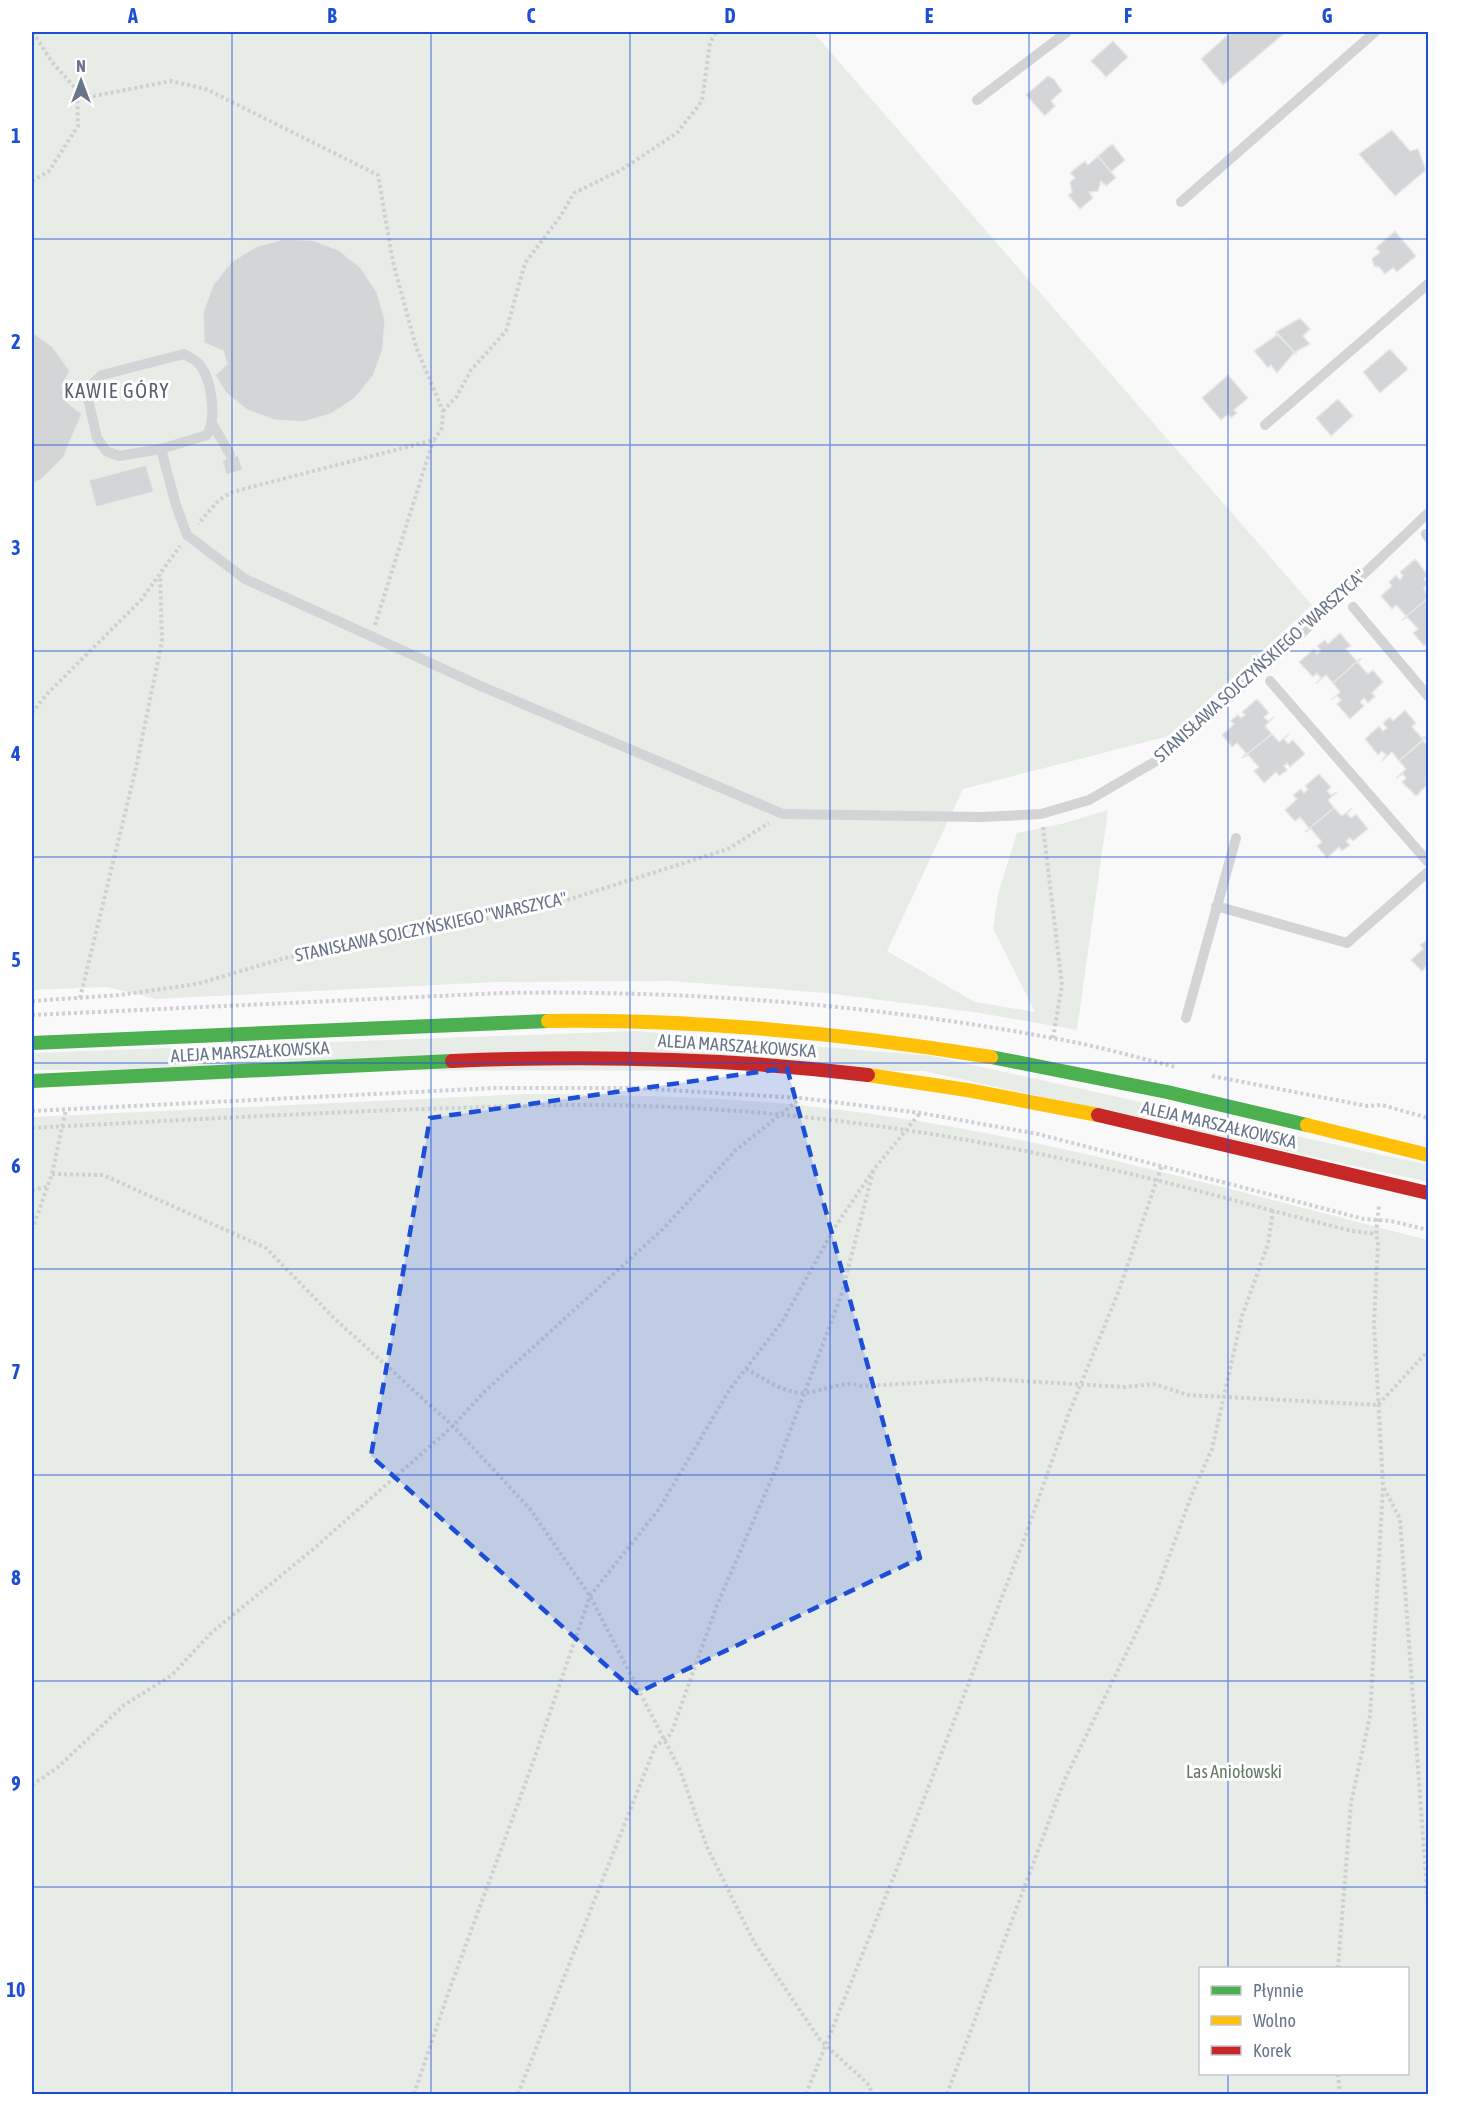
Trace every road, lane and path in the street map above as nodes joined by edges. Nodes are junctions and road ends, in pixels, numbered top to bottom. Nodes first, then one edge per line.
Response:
1 (33, 32) edge
2 (716, 32) edge
3 (1067, 32) edge
4 (1375, 32) edge
5 (77, 90) junction
6 (977, 100) dead end
7 (32, 182) edge
8 (1181, 202) dead end
9 (1428, 284) edge
10 (443, 411) junction
11 (1265, 424) dead end
12 (213, 425) junction
13 (434, 440) junction
14 (161, 449) junction
15 (230, 454) dead end
16 (1428, 513) edge
17 (187, 535) junction
18 (160, 573) junction
19 (1353, 607) dead end
20 (371, 636) junction
21 (1270, 681) dead end
22 (1428, 696) edge
23 (32, 713) edge
24 (783, 814) junction
25 (1041, 814) junction
26 (1236, 838) dead end
27 (1428, 862) edge
28 (1428, 872) edge
29 (1216, 906) junction
30 (80, 998) junction
31 (32, 1001) edge
32 (1186, 1018) dead end
33 (1053, 1038) dead end
34 (32, 1043) edge
35 (32, 1081) edge
36 (801, 1098) junction
37 (1388, 1107) dead end
38 (66, 1110) junction
39 (32, 1111) edge
40 (921, 1113) junction
41 (780, 1115) junction
42 (1428, 1118) edge
43 (62, 1126) junction
44 (32, 1128) edge
45 (905, 1129) junction
46 (1428, 1155) edge
47 (1162, 1165) junction
48 (875, 1168) junction
49 (52, 1174) junction
50 (1157, 1178) junction
51 (47, 1187) junction
52 (32, 1190) edge
53 (1428, 1193) edge
54 (1380, 1199) dead end
55 (1274, 1211) junction
56 (1377, 1221) junction
57 (32, 1230) edge
58 (1428, 1230) edge
59 (1376, 1234) junction
60 (1428, 1357) edge
61 (746, 1369) junction
62 (1082, 1383) junction
63 (804, 1393) junction
64 (1222, 1398) junction
65 (1378, 1405) junction
66 (453, 1426) junction
67 (1383, 1486) junction
68 (590, 1596) junction
69 (664, 1740) junction
70 (32, 1785) edge
71 (1428, 1885) edge
72 (1428, 1905) edge
73 (1338, 1967) edge
74 (824, 2045) junction
75 (1338, 2075) edge
76 (414, 2094) edge
77 (518, 2094) edge
78 (806, 2094) edge
79 (873, 2094) edge
80 (947, 2094) edge
81 (1340, 2094) edge

1 - 5 path
2 - 10 path
3 - 6 lane
4 - 8 lane
5 - 7 path
5 - 10 path
9 - 11 lane
10 - 13 path
12 - 14 lane
12 - 14 lane
12 - 15 lane
13 - 17 path
13 - 20 path
14 - 17 lane
16 - 25 lane, STANISŁAWA SOJCZYŃSKIEGO "WARSZYCA"
17 - 18 path
17 - 20 lane
18 - 23 path
18 - 30 path
19 - 22 lane
20 - 24 lane
21 - 27 lane
24 - 25 lane, STANISŁAWA SOJCZYŃSKIEGO "WARSZYCA"
24 - 30 path, STANISŁAWA SOJCZYŃSKIEGO "WARSZYCA"
25 - 33 path
26 - 29 lane
28 - 29 lane
29 - 32 lane
30 - 31 path, STANISŁAWA SOJCZYŃSKIEGO "WARSZYCA"
34 - 46 main road, ALEJA MARSZAŁKOWSKA
35 - 53 main road, ALEJA MARSZAŁKOWSKA
36 - 38 path
36 - 40 path
36 - 41 path
37 - 42 path
38 - 39 path
38 - 43 path
40 - 45 path
40 - 47 path
41 - 43 path
41 - 45 path
41 - 66 path
43 - 44 path
43 - 49 path
45 - 48 path
45 - 50 path
47 - 50 path
47 - 56 path
48 - 61 path
48 - 63 path
49 - 51 path
49 - 66 path
50 - 55 path
50 - 62 path
51 - 52 path
51 - 57 path
54 - 56 path
55 - 59 path
55 - 64 path
56 - 58 path
56 - 59 path
59 - 65 path
60 - 65 path
61 - 63 path
61 - 68 path
62 - 63 path
62 - 64 path
62 - 74 path
63 - 69 path
64 - 65 path
64 - 80 path
65 - 67 path
66 - 68 path
66 - 70 path
67 - 71 path
67 - 73 path
68 - 69 path
68 - 76 path
69 - 74 path
69 - 77 path
71 - 72 path
74 - 78 path
74 - 79 path
75 - 81 path

